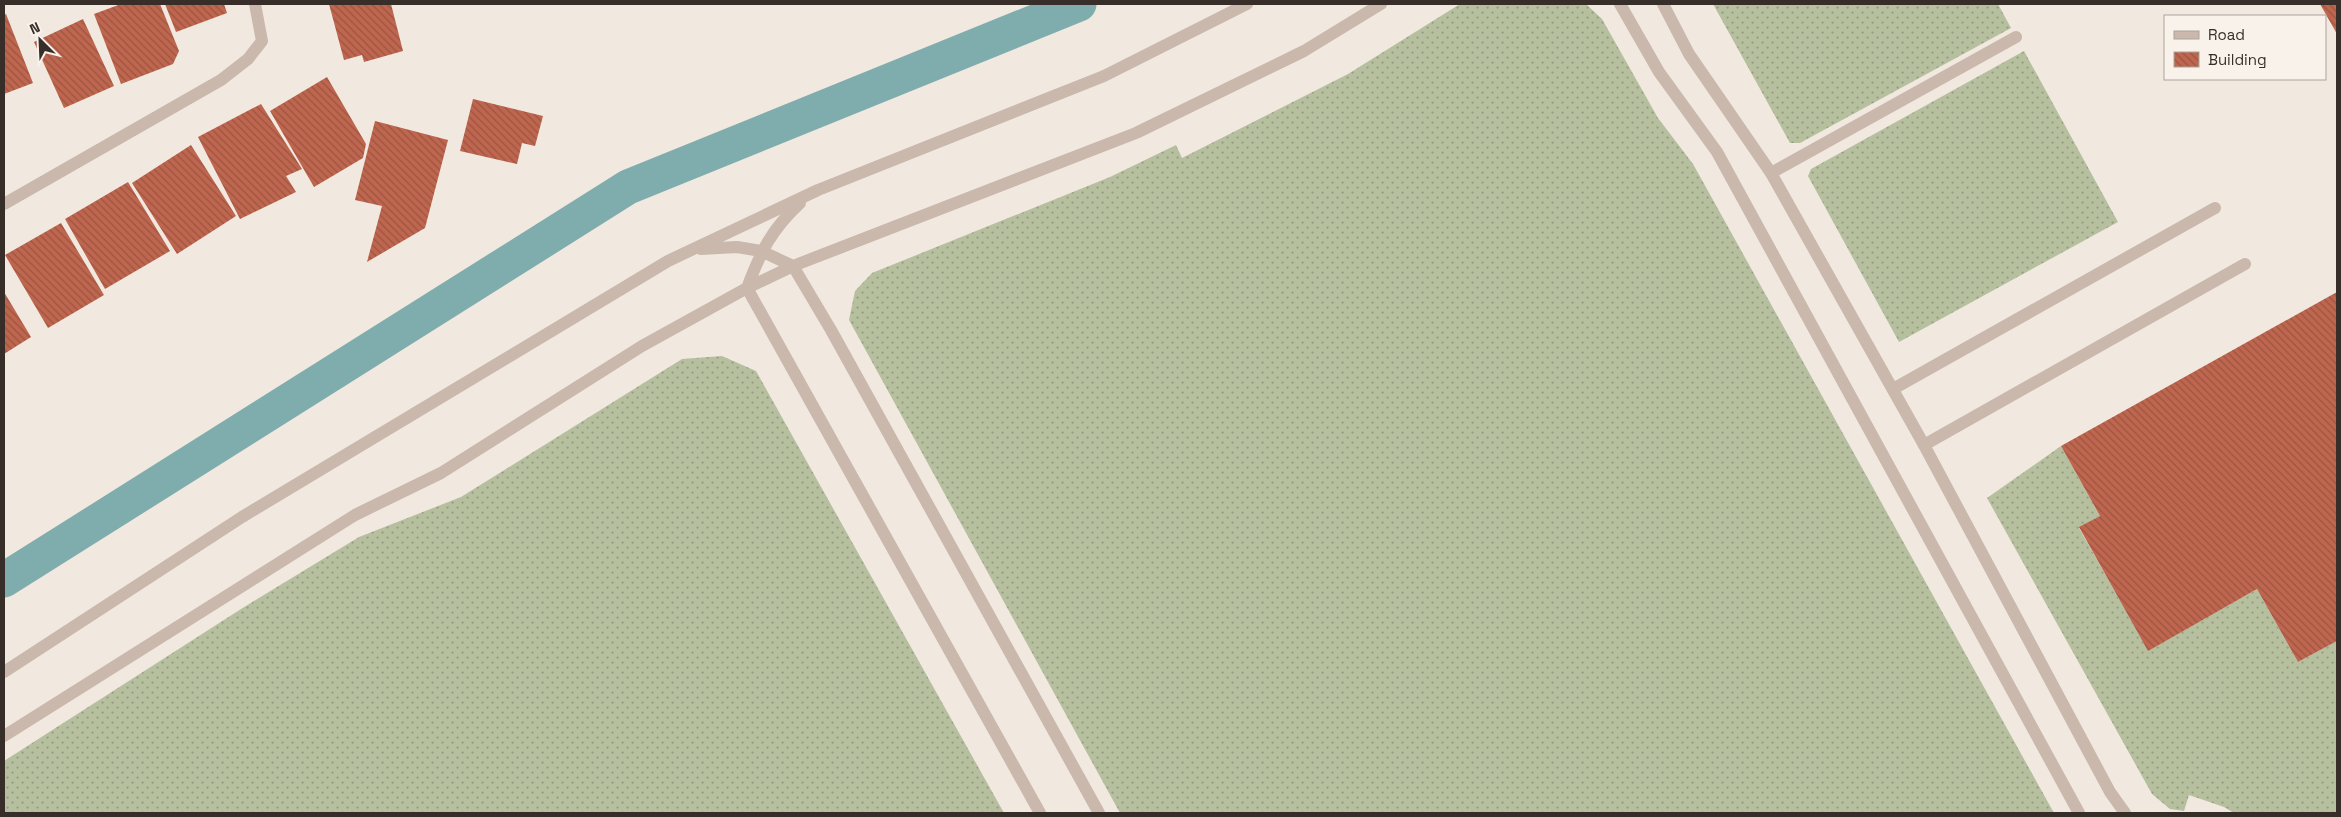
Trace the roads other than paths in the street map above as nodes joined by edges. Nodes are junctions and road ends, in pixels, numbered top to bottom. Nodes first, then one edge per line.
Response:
1 (255, 4) edge
2 (1247, 4) edge
3 (1381, 4) edge
4 (1620, 4) edge
5 (1663, 4) edge
6 (2016, 37) dead end
7 (1771, 173) junction
8 (818, 190) junction
9 (4, 204) edge
10 (2215, 208) dead end
11 (761, 251) junction
12 (668, 261) junction
13 (2245, 264) dead end
14 (793, 266) junction
15 (747, 288) junction
16 (1893, 388) junction
17 (1924, 445) junction
18 (4, 672) edge
19 (4, 736) edge
20 (1040, 813) edge
21 (1099, 813) edge
22 (2079, 813) edge
23 (2125, 813) edge

1 - 9 street
2 - 8 street
3 - 14 street
4 - 22 street
5 - 7 street
6 - 7 street
7 - 16 street
8 - 11 street
8 - 12 street
10 - 16 street
11 - 12 street
11 - 14 street
11 - 15 street
12 - 18 street
13 - 17 street
14 - 15 street
14 - 21 street
15 - 19 street
15 - 20 street
16 - 17 street
17 - 23 street

